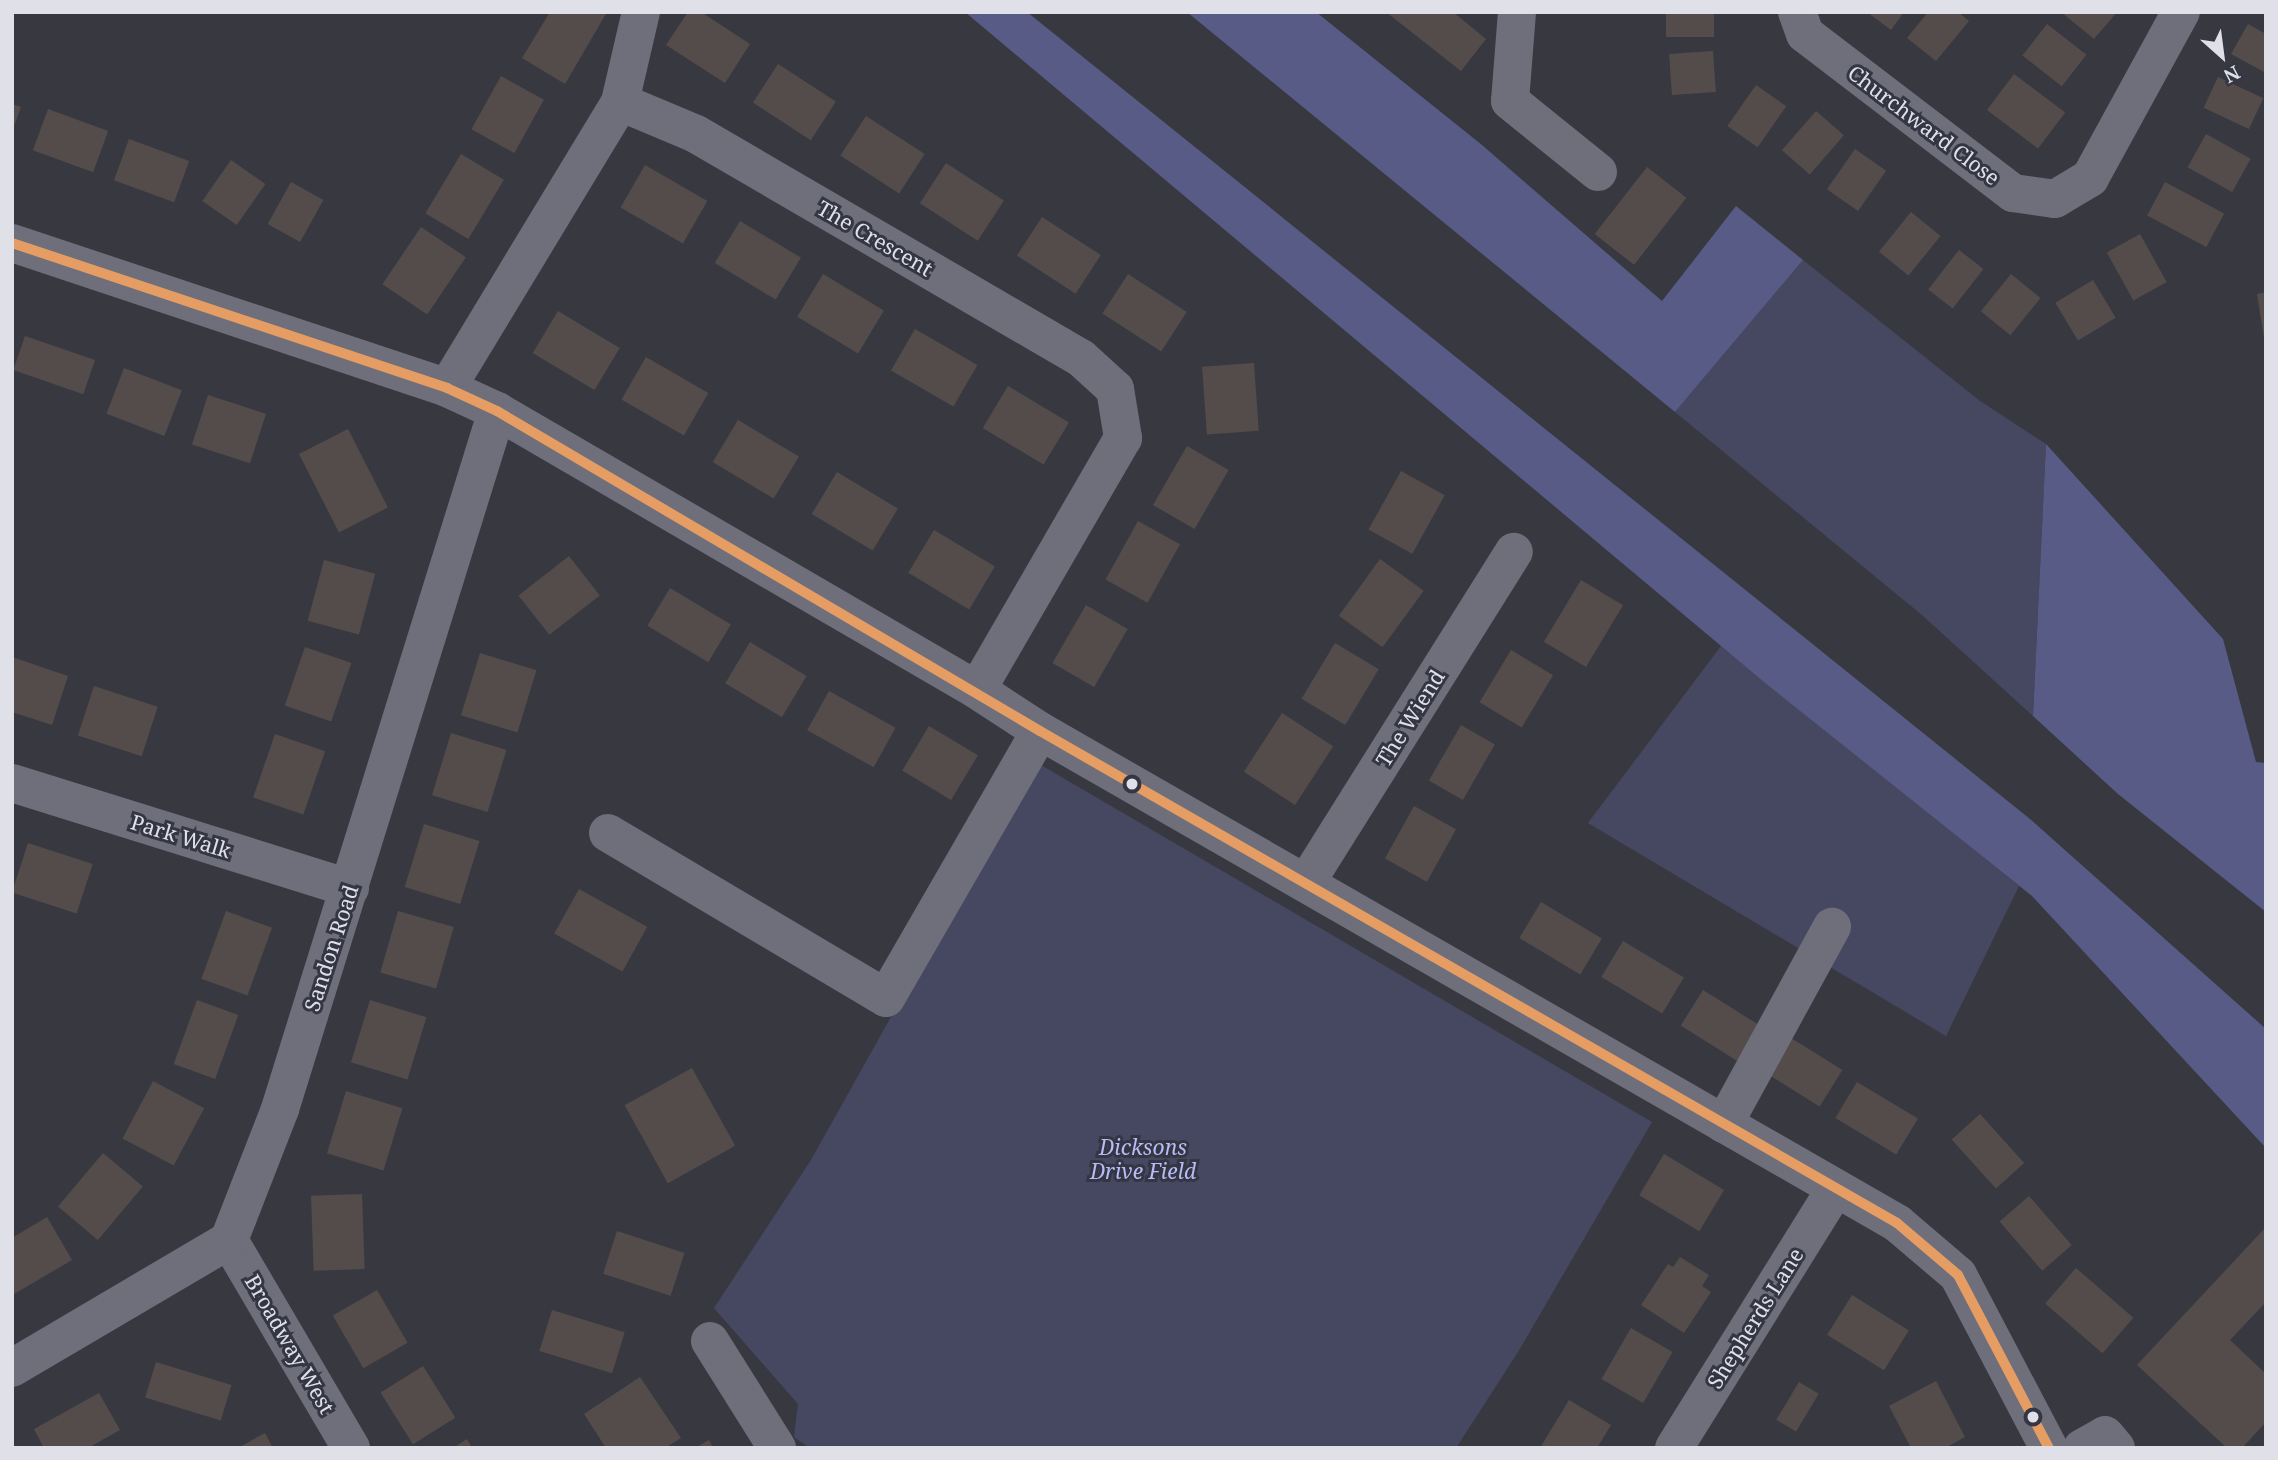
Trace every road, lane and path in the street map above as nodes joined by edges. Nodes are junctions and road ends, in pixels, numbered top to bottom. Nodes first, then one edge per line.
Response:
1 (641, 12) edge
2 (1517, 12) edge
3 (1797, 12) edge
4 (2181, 12) edge
5 (620, 102) junction
6 (1598, 172) dead end
7 (12, 243) edge
8 (447, 388) junction
9 (497, 411) junction
10 (1514, 552) dead end
11 (978, 690) junction
12 (1040, 731) junction
13 (12, 783) edge
14 (608, 833) dead end
15 (1306, 883) junction
16 (350, 888) junction
17 (1832, 927) dead end
18 (1724, 1124) junction
19 (1836, 1188) junction
20 (229, 1240) junction
21 (710, 1341) dead end
22 (12, 1368) edge
23 (351, 1448) edge
24 (777, 1448) edge
25 (1674, 1448) edge
26 (2049, 1448) edge
27 (2082, 1448) edge
28 (2116, 1448) edge

1 - 5 street
2 - 6 street
3 - 4 street, Churchward Close
5 - 8 street
5 - 11 street, The Crescent
7 - 8 street
8 - 9 street
9 - 11 street
9 - 16 street, Sandon Road
10 - 15 street, The Wiend
11 - 12 street
12 - 14 street
12 - 15 street
13 - 16 street, Park Walk
15 - 18 street
16 - 20 street, Sandon Road
17 - 18 street
18 - 19 street
19 - 25 street, Shepherds Lane
19 - 26 street
20 - 22 street
20 - 23 street, Broadway West
21 - 24 street
27 - 28 street

